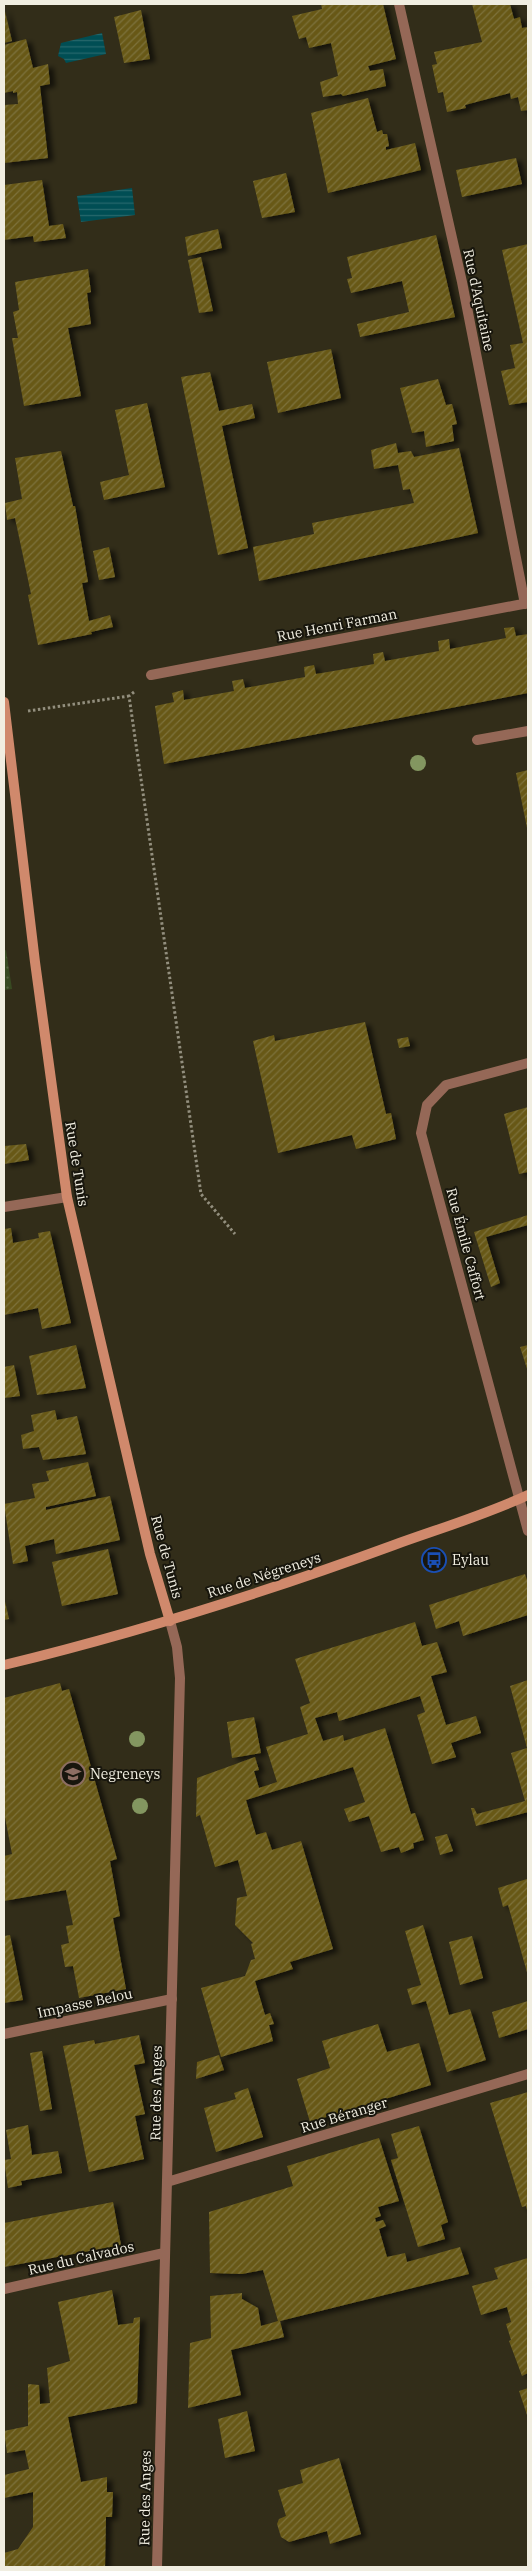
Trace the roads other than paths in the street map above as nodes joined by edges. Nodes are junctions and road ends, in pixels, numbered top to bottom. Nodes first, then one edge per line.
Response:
1 (399, 4) edge
2 (526, 603) edge
3 (150, 675) road end
4 (4, 702) edge
5 (528, 731) edge
6 (477, 740) dead end
7 (528, 1063) edge
8 (67, 1197) junction
9 (4, 1207) edge
10 (524, 1497) edge
11 (528, 1531) edge
12 (170, 1621) junction
13 (4, 1665) edge
14 (172, 1999) junction
15 (4, 2034) edge
16 (528, 2074) edge
17 (167, 2182) junction
18 (164, 2253) junction
19 (4, 2289) edge
20 (157, 2567) edge

1 - 2 street, Rue d'Aquitaine
2 - 3 street, Rue Henri Farman
4 - 8 street, Rue de Tunis
5 - 6 street
7 - 10 street, Rue Émile Caffort
8 - 9 street
8 - 12 street, Rue de Tunis
10 - 11 street, Rue Émile Caffort
10 - 12 street, Rue de Négreneys
12 - 13 street, Rue de Négreneys
12 - 14 street, Rue des Anges
14 - 15 street, Impasse Belou
14 - 17 street, Rue des Anges
16 - 17 street, Rue Béranger
17 - 18 street, Rue des Anges
18 - 19 street, Rue du Calvados
18 - 20 street, Rue des Anges

